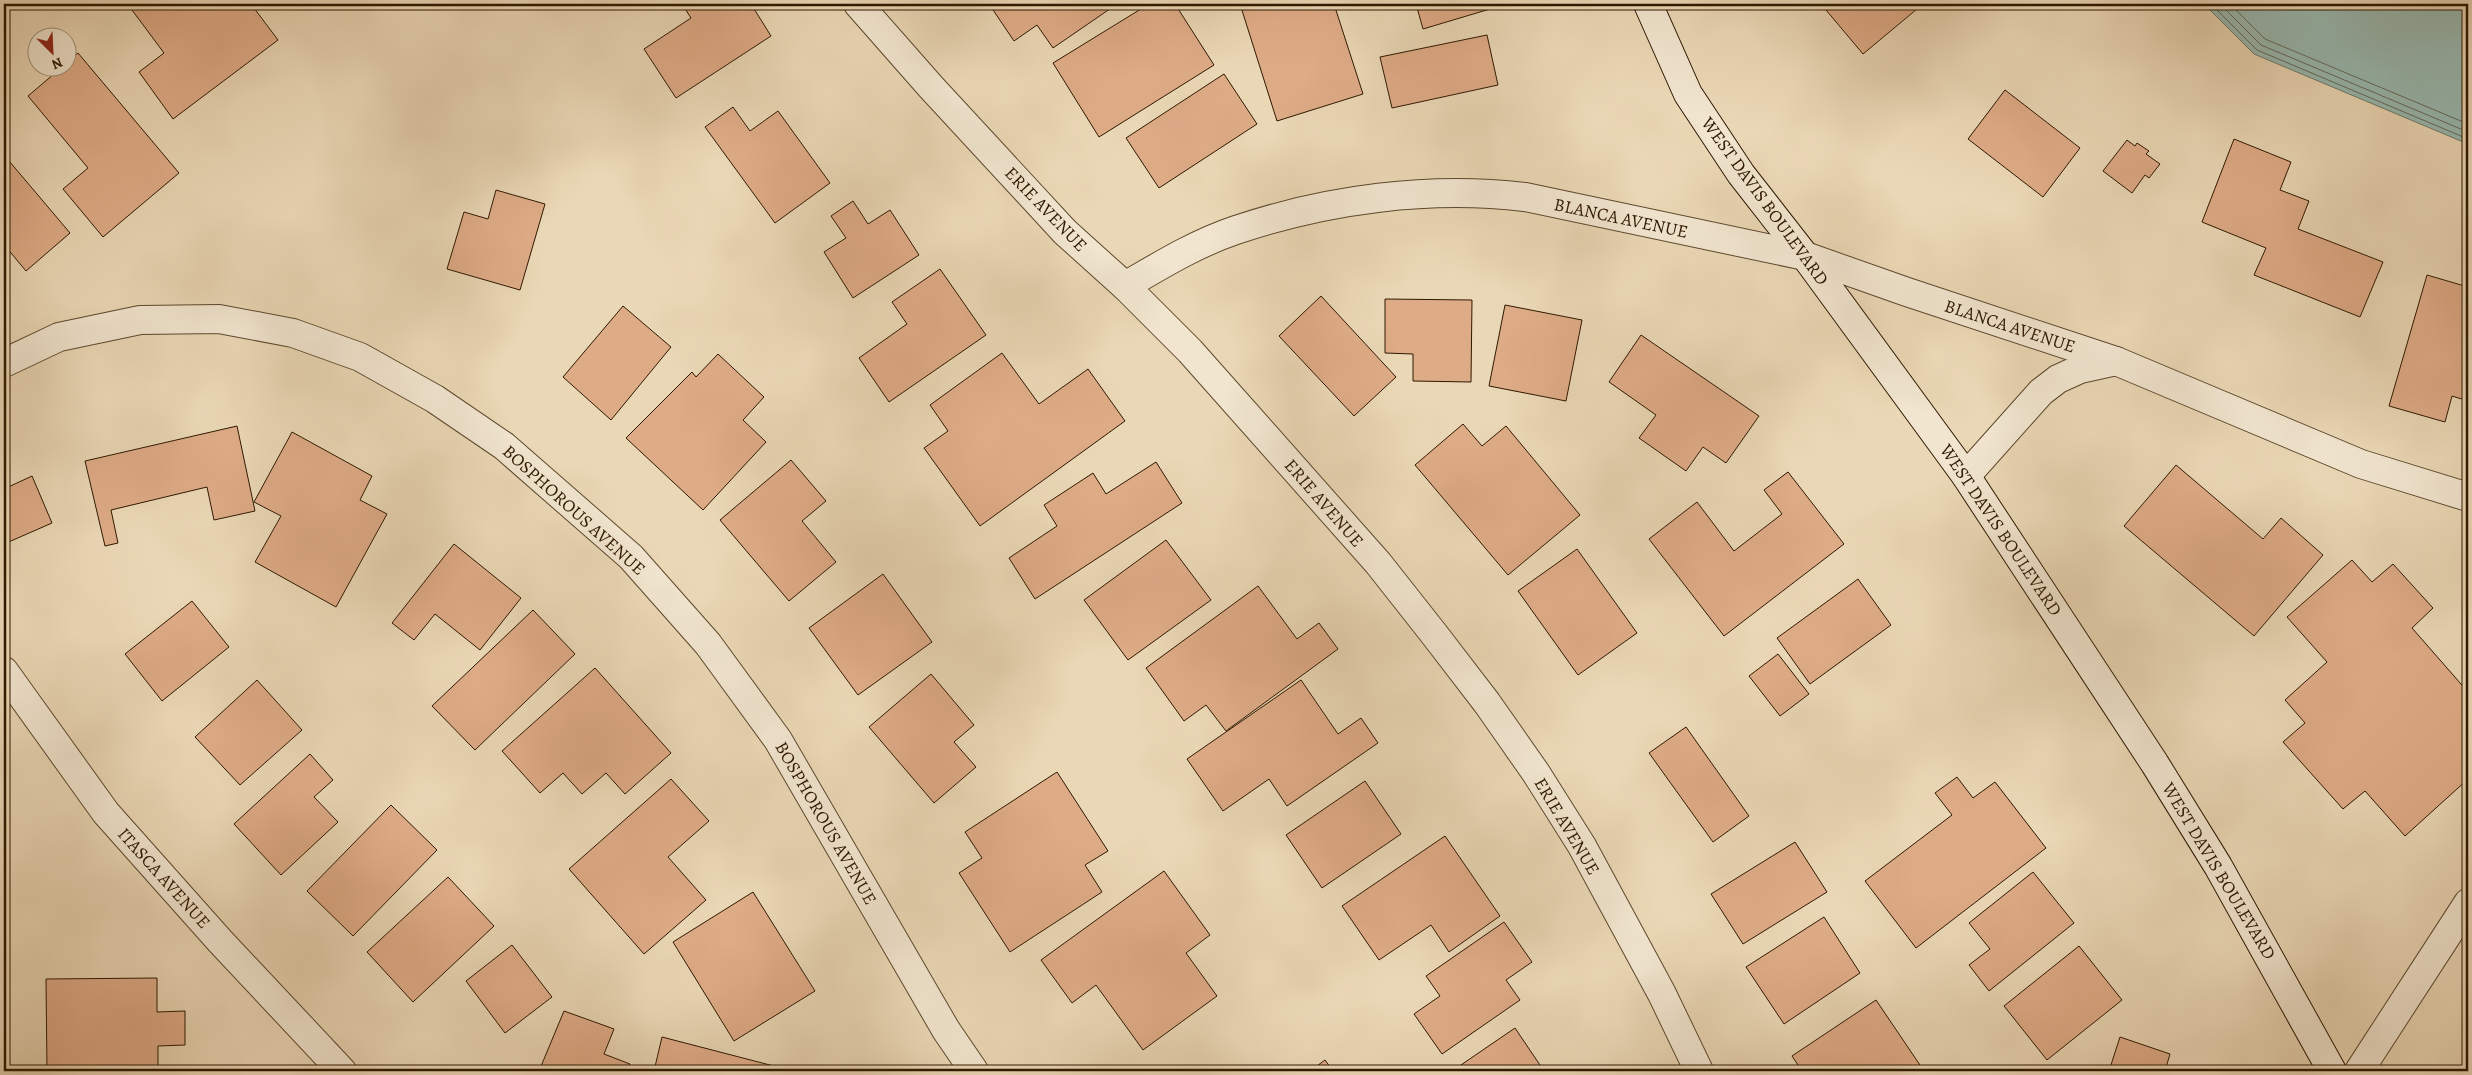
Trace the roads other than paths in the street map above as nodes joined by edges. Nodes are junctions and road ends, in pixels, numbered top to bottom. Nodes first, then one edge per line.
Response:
1 (858, 4) edge
2 (1648, 4) edge
3 (1805, 256) junction
4 (1125, 286) junction
5 (2116, 361) junction
6 (4, 364) edge
7 (1966, 476) junction
8 (2468, 497) edge
9 (4, 671) edge
10 (2468, 903) edge
11 (342, 1071) edge
12 (974, 1071) edge
13 (1699, 1071) edge
14 (2332, 1071) edge
15 (2359, 1071) edge

1 - 4 street, ERIE AVENUE
2 - 3 street, WEST DAVIS BOULEVARD
3 - 4 street, BLANCA AVENUE
3 - 5 street, BLANCA AVENUE
3 - 7 street, WEST DAVIS BOULEVARD
4 - 13 street, ERIE AVENUE
5 - 7 street, BLANCA AVENUE
5 - 8 street, BLANCA AVENUE
6 - 12 street, BOSPHOROUS AVENUE
7 - 14 street, WEST DAVIS BOULEVARD
9 - 11 street, ITASCA AVENUE
10 - 15 street

